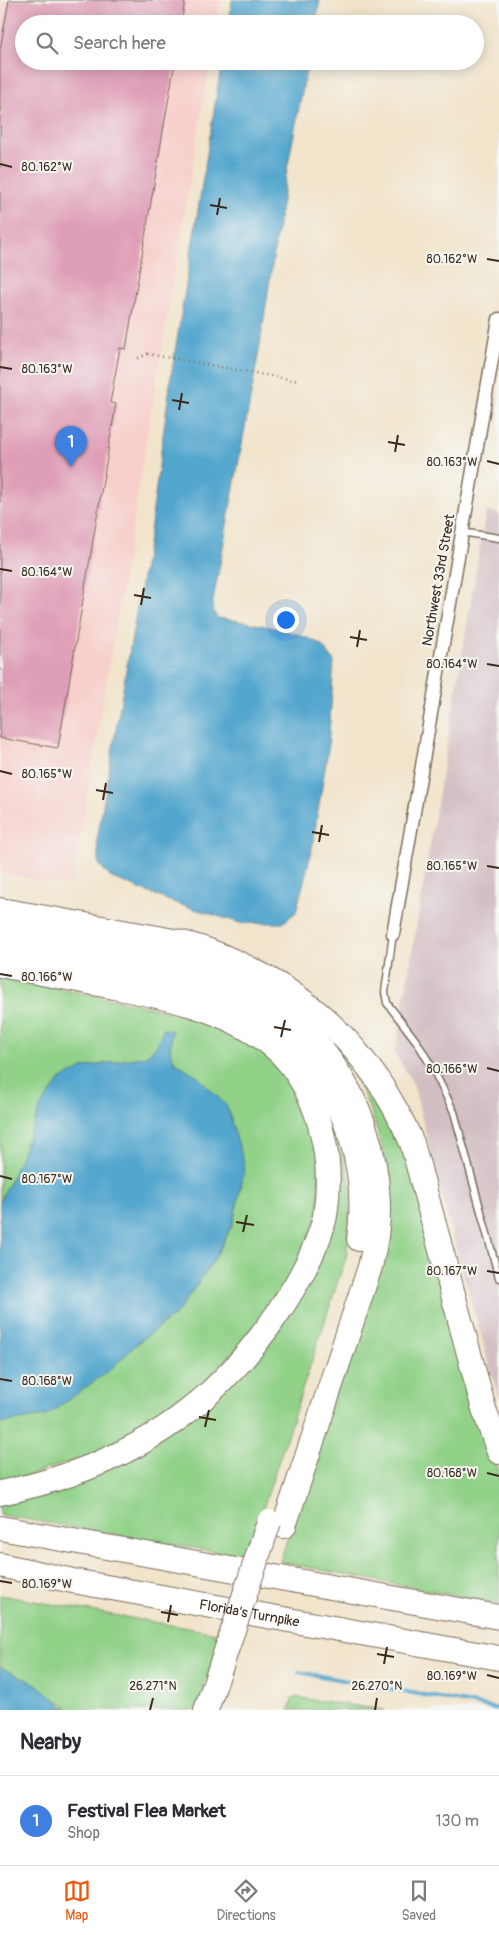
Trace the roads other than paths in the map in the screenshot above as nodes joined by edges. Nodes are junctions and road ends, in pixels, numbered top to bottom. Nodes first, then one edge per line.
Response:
1 (499, 319) edge
2 (461, 532) junction
3 (499, 538) edge
4 (0, 910) edge
5 (0, 928) edge
6 (393, 934) joint
7 (0, 947) edge
8 (0, 965) edge
9 (499, 1278) edge
10 (499, 1452) edge
11 (0, 1493) edge
12 (277, 1524) junction
13 (0, 1528) edge
14 (0, 1565) edge
15 (0, 1579) edge
16 (73, 1581) junction
17 (499, 1618) edge
18 (499, 1658) edge
19 (230, 1664) junction
20 (206, 1710) edge
21 (224, 1710) edge

1 - 2 street, Northwest 33rd Street
2 - 3 lane
2 - 6 street, Northwest 33rd Street
4 - 10 highway
5 - 12 highway
6 - 9 lane
7 - 12 highway
8 - 11 highway
12 - 19 highway, bridge
13 - 17 highway
14 - 16 highway, Florida's Turnpike
15 - 16 highway
16 - 18 highway, Florida's Turnpike
19 - 20 highway
19 - 21 highway

